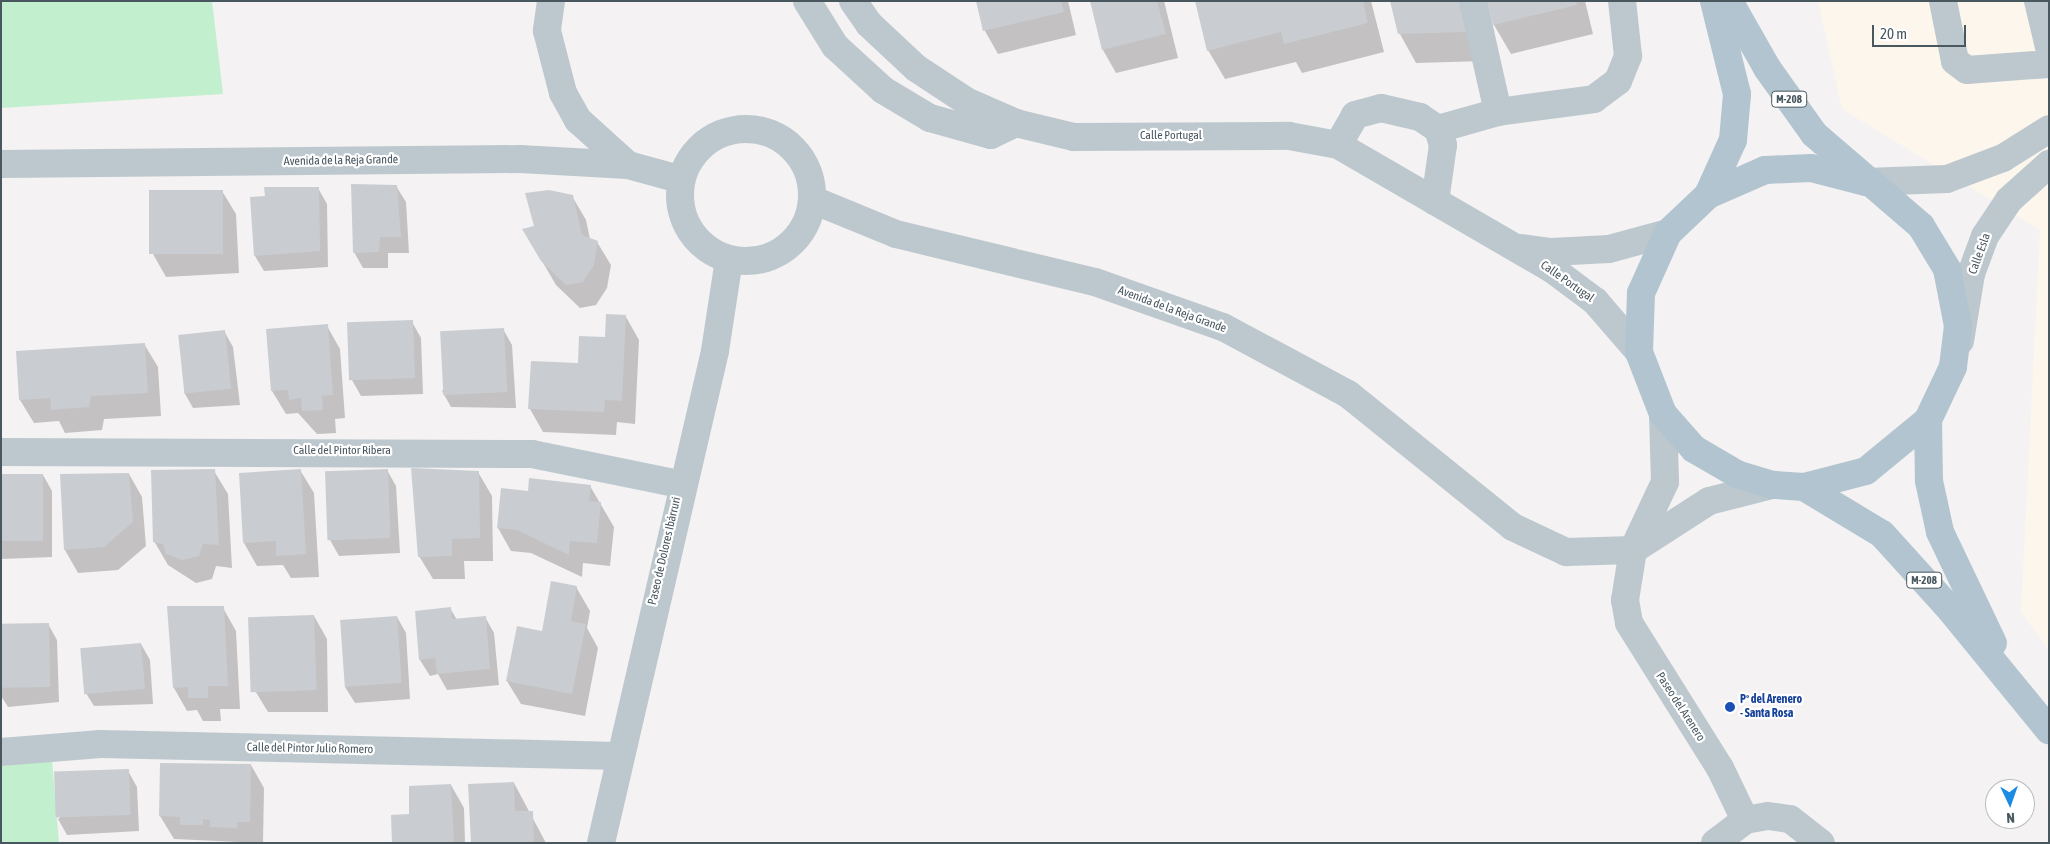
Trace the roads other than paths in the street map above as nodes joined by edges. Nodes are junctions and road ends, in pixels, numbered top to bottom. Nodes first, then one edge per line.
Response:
1 (551, 1) edge
2 (807, 1) edge
3 (853, 1) edge
4 (1473, 1) edge
5 (1622, 1) edge
6 (1714, 1) edge
7 (1729, 1) edge
8 (1943, 1) edge
9 (2038, 1) edge
10 (2049, 47) edge
11 (2049, 64) edge
12 (1498, 112) junction
13 (1016, 123) junction
14 (1438, 129) junction
15 (2049, 129) edge
16 (1338, 145) junction
17 (1, 164) edge
18 (2049, 164) edge
19 (628, 165) junction
20 (679, 179) junction
21 (1866, 182) junction
22 (1708, 195) junction
23 (813, 200) junction
24 (1435, 201) junction
25 (1668, 232) junction
26 (1506, 246) junction
27 (729, 260) junction
28 (1639, 352) junction
29 (1953, 367) junction
30 (1663, 414) junction
31 (1928, 420) junction
32 (1, 452) edge
33 (680, 484) junction
34 (1772, 484) junction
35 (1804, 486) junction
36 (1633, 550) junction
37 (2022, 698) junction
38 (2049, 730) edge
39 (1, 752) edge
40 (620, 756) junction
41 (1745, 820) junction
42 (601, 843) edge
43 (1715, 843) edge
44 (1821, 843) edge

1 - 19 street
2 - 13 street
3 - 13 street, Calle Portugal
4 - 12 street
5 - 12 street
6 - 22 main road, M-208
7 - 21 main road, M-208
8 - 11 street
9 - 10 street
12 - 14 street
13 - 16 street, Calle Portugal
14 - 16 street
14 - 24 street
15 - 21 street
16 - 24 street, Calle Portugal
17 - 19 street, Avenida de la Reja Grande
18 - 29 street, Calle Esla
19 - 20 street, Avenida de la Reja Grande
20 - 23 street
20 - 27 street
21 - 22 main road, M-208
21 - 29 main road, M-208
22 - 25 main road, M-208
23 - 27 street
23 - 36 street, Avenida de la Reja Grande
24 - 26 street, Calle Portugal
25 - 26 street, Calle Portugal
25 - 28 main road, M-208
26 - 28 street, Calle Portugal
27 - 33 street, Paseo de Dolores Ibárruri
28 - 30 main road, M-208
29 - 31 main road, M-208
30 - 34 main road, M-208
30 - 36 street
31 - 35 main road, M-208
31 - 37 main road, M-208
32 - 33 street, Calle del Pintor Ribera
33 - 40 street, Paseo de Dolores Ibárruri
34 - 35 main road, M-208
34 - 36 street
35 - 37 main road, M-208
36 - 41 street, Paseo del Arenero
37 - 38 main road, M-208
39 - 40 street, Calle del Pintor Julio Romero
40 - 42 street, Paseo de Dolores Ibárruri
41 - 43 street
41 - 44 street

